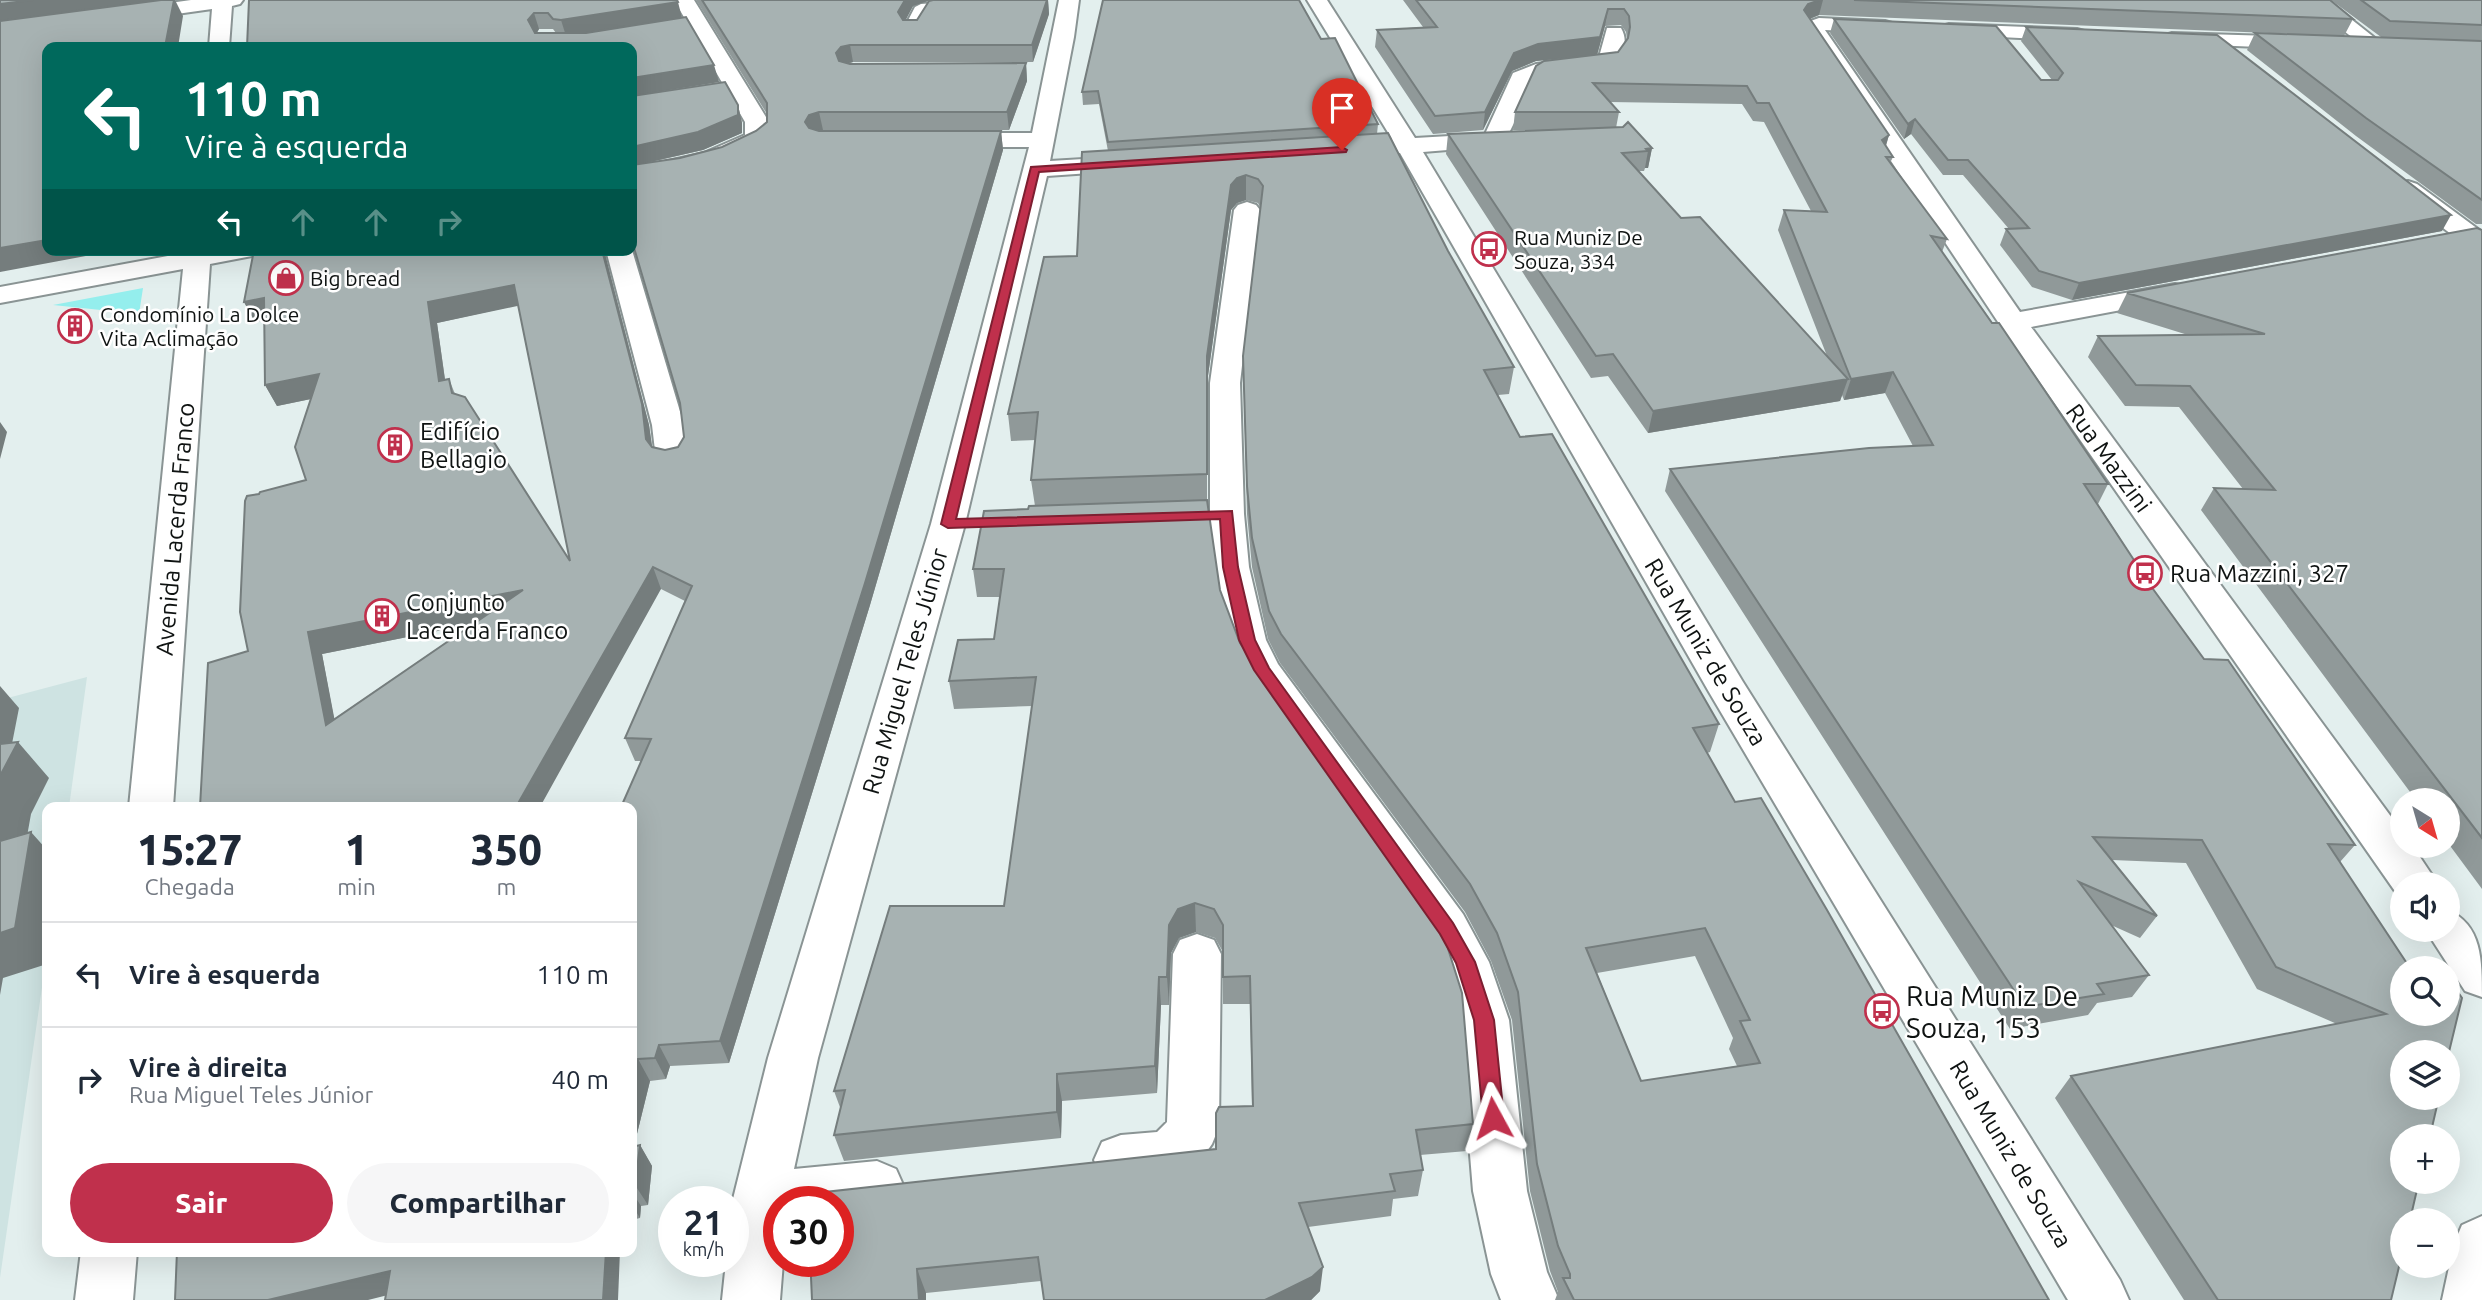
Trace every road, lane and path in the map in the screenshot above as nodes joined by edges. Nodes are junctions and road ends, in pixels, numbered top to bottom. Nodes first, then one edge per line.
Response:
1 (227, 0) edge
2 (684, 0) edge
3 (1317, 0) edge
4 (2315, 0) edge
5 (1060, 3) edge
6 (992, 6) edge
7 (106, 18) edge
8 (698, 24) junction
9 (672, 28) edge
10 (913, 30) edge
11 (1614, 32) edge
12 (1999, 32) junction
13 (2095, 36) edge
14 (2149, 38) edge
15 (2218, 40) junction
16 (220, 42) edge
17 (2375, 46) junction
18 (2400, 47) edge
19 (2014, 50) edge
20 (2250, 66) edge
21 (736, 89) junction
22 (710, 93) edge
23 (1523, 139) edge
24 (933, 140) edge
25 (1493, 140) junction
26 (1408, 146) junction
27 (1369, 148) edge
28 (1039, 154) junction
29 (1153, 162) edge
30 (2388, 174) edge
31 (637, 175) edge
32 (1247, 210) dead end
33 (2479, 239) edge
34 (2431, 244) edge
35 (188, 256) edge
36 (198, 256) edge
37 (621, 256) edge
38 (2201, 287) edge
39 (0, 295) edge
40 (2012, 322) junction
41 (673, 459) edge
42 (151, 802) edge
43 (2406, 872) edge
44 (2457, 942) edge
45 (1197, 954) dead end
46 (2482, 977) edge
47 (1075, 1165) edge
48 (923, 1182) edge
49 (761, 1199) junction
50 (2482, 1244) edge
51 (108, 1257) edge
52 (104, 1300) edge
53 (751, 1300) edge
54 (1530, 1300) edge
55 (2100, 1300) edge
56 (2471, 1300) edge

1 - 7 street
1 - 16 street
2 - 8 street
3 - 26 street, Rua Muniz de Souza
4 - 17 street
5 - 28 street, Rua Miguel Teles Júnior
6 - 10 street
8 - 9 street
8 - 21 street
11 - 25 street
12 - 13 street
12 - 19 street
12 - 40 street, Rua Mazzini
14 - 15 street
15 - 17 street
15 - 20 street
17 - 18 street
21 - 22 street
21 - 31 street
23 - 25 street
24 - 28 street
25 - 26 street
26 - 27 street
26 - 55 street, Rua Muniz de Souza
28 - 29 street
28 - 49 street, Rua Miguel Teles Júnior
30 - 33 street
32 - 54 street
33 - 34 street
35 - 39 street
36 - 42 street, Avenida Lacerda Franco
37 - 41 street
38 - 40 street
40 - 43 street, Rua Mazzini
44 - 46 street
45 - 47 street
48 - 49 street
49 - 53 street, Rua Miguel Teles Júnior
50 - 56 street
51 - 52 street

